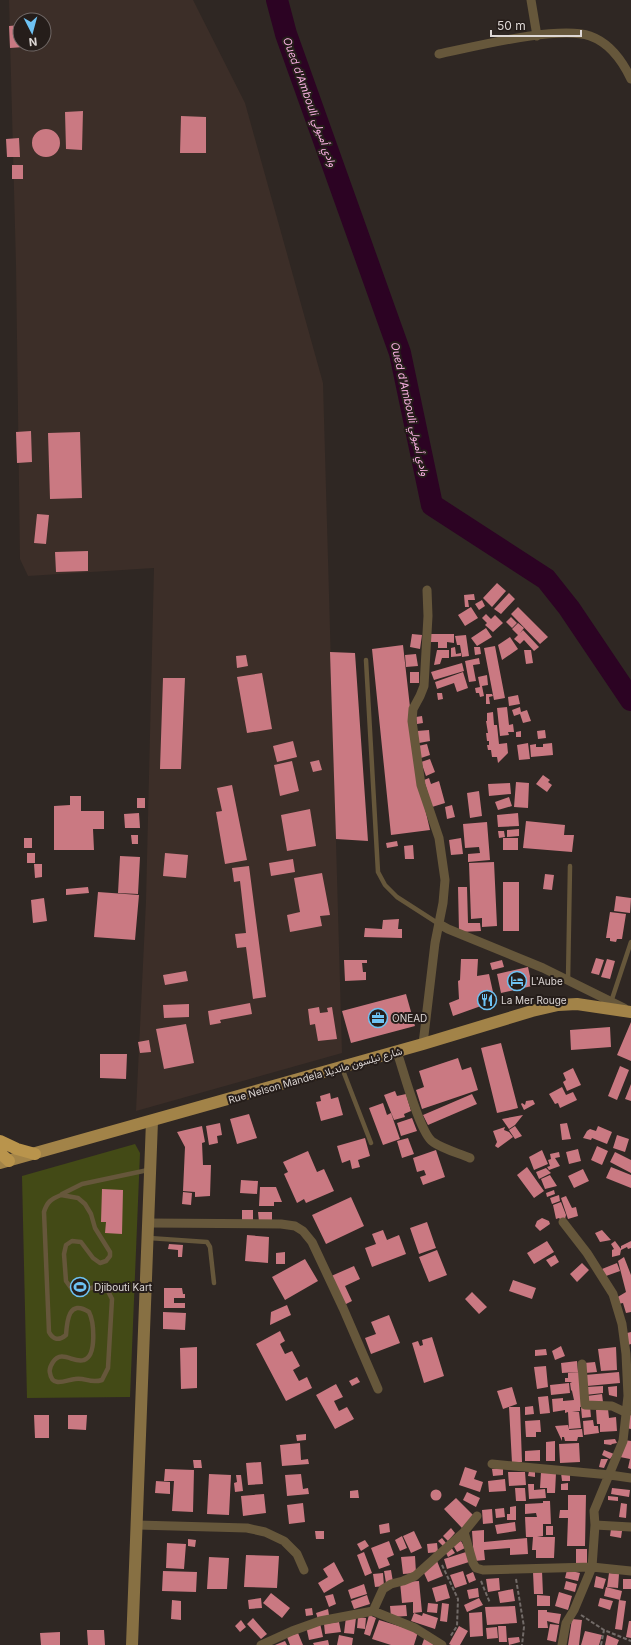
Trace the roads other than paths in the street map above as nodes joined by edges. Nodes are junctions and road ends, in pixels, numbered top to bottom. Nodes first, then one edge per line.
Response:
1 (531, 0) edge
2 (537, 36) junction
3 (439, 54) dead end
4 (631, 79) edge
5 (427, 590) dead end
6 (366, 660) dead end
7 (570, 866) dead end
8 (440, 924) junction
9 (631, 942) edge
10 (568, 981) junction
11 (611, 1002) junction
12 (631, 1012) edge
13 (423, 1044) junction
14 (397, 1052) junction
15 (342, 1068) junction
16 (152, 1120) junction
17 (0, 1141) edge
18 (371, 1143) dead end
19 (35, 1154) junction
20 (470, 1158) dead end
21 (3, 1159) edge
22 (150, 1170) junction
23 (61, 1194) junction
24 (563, 1222) dead end
25 (148, 1223) junction
26 (147, 1238) junction
27 (214, 1283) dead end
28 (628, 1354) edge
29 (582, 1364) dead end
30 (378, 1389) dead end
31 (627, 1413) junction
32 (492, 1464) dead end
33 (610, 1475) junction
34 (631, 1478) edge
35 (478, 1516) dead end
36 (137, 1524) junction
37 (595, 1525) junction
38 (631, 1527) edge
39 (464, 1532) junction
40 (592, 1567) junction
41 (304, 1570) dead end
42 (631, 1571) edge
43 (373, 1611) junction
44 (445, 1642) edge
45 (132, 1645) edge
46 (261, 1645) edge
47 (562, 1645) edge

1 - 2 street
2 - 3 street
2 - 4 street
5 - 8 street
6 - 8 lane
7 - 10 lane
8 - 10 street
8 - 13 street
9 - 11 lane
10 - 11 street
11 - 12 street
12 - 13 main road, Rue Nelson Mandela شارع نيلسون مانديلا
13 - 14 main road, Rue Nelson Mandela شارع نيلسون مانديلا
14 - 15 main road, Rue Nelson Mandela شارع نيلسون مانديلا
14 - 20 street
15 - 16 main road, Rue Nelson Mandela شارع نيلسون مانديلا
15 - 18 lane
16 - 19 main road, Rue Nelson Mandela شارع نيلسون مانديلا
16 - 22 street
17 - 19 highway
19 - 21 main road, Rue Nelson Mandela شارع نيلسون مانديلا
22 - 23 lane
22 - 25 street
23 - 23 lane
24 - 28 street
25 - 26 street
25 - 30 street
26 - 27 lane
26 - 36 street
28 - 31 street
29 - 31 street
31 - 33 street
32 - 33 street
33 - 34 street
33 - 37 street
35 - 39 street
36 - 41 street
36 - 45 street
37 - 38 street
37 - 40 street
39 - 40 street
39 - 43 street
40 - 42 street
40 - 47 street
43 - 44 street
43 - 46 street

